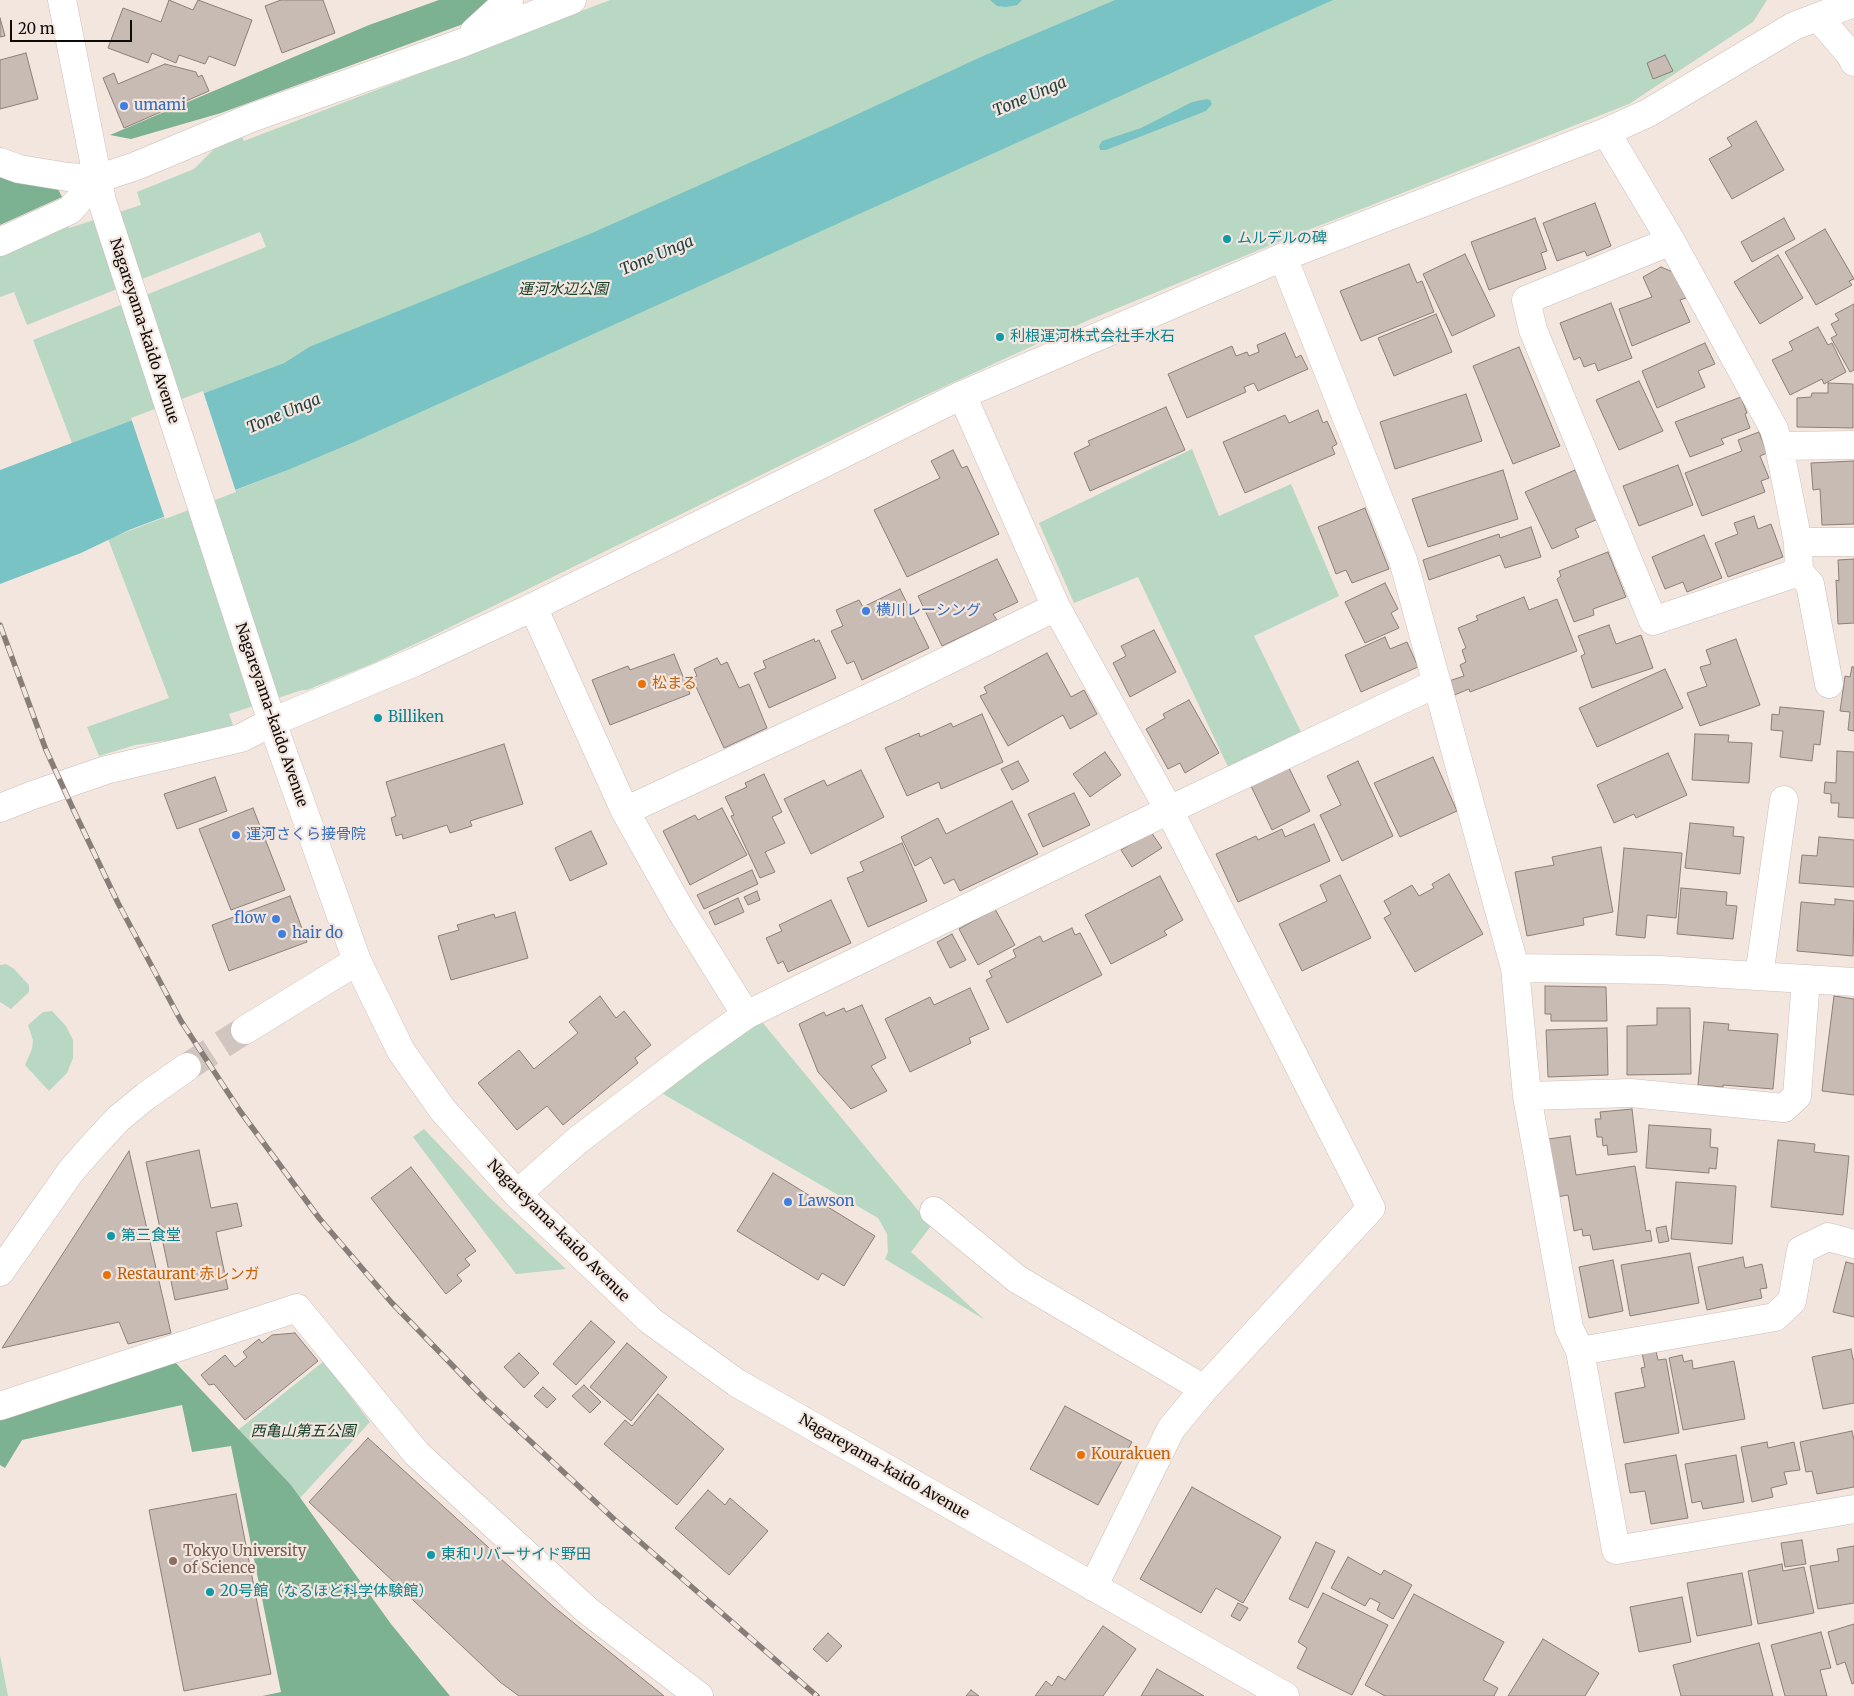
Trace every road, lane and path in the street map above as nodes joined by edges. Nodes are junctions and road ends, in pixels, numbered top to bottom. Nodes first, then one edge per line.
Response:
1 (62, 0) edge
2 (509, 0) edge
3 (572, 0) edge
4 (1854, 3) edge
5 (1818, 17) junction
6 (462, 43) junction
7 (1854, 62) edge
8 (1606, 132) junction
9 (0, 162) edge
10 (97, 179) junction
11 (1671, 241) junction
12 (0, 242) edge
13 (1283, 257) junction
14 (962, 395) junction
15 (1854, 445) edge
16 (1779, 446) junction
17 (1798, 542) junction
18 (1854, 542) edge
19 (1799, 572) junction
20 (533, 607) junction
21 (1056, 607) junction
22 (1437, 683) junction
23 (1829, 684) dead end
24 (269, 712) junction
25 (1784, 800) dead end
26 (0, 808) edge
27 (1169, 810) junction
28 (625, 811) junction
29 (357, 960) junction
30 (1515, 968) junction
31 (1759, 976) junction
32 (1806, 979) junction
33 (1854, 982) edge
34 (746, 1015) junction
35 (245, 1030) tunnel mouth
36 (187, 1067) tunnel mouth
37 (1527, 1096) junction
38 (517, 1194) junction
39 (934, 1211) dead end
40 (1854, 1244) edge
41 (0, 1272) edge
42 (1580, 1350) junction
43 (1204, 1389) junction
44 (0, 1406) edge
45 (1854, 1509) edge
46 (1093, 1587) junction
47 (699, 1696) edge
48 (1285, 1696) edge

1 - 10 street, Nagareyama-kaido Avenue
2 - 6 street
3 - 6 street
4 - 5 street
5 - 7 street
5 - 8 street
6 - 10 street
8 - 11 street
8 - 13 street
9 - 10 street
10 - 12 street
10 - 24 street, Nagareyama-kaido Avenue
11 - 16 street
11 - 19 street
13 - 14 street
13 - 22 street
14 - 20 street
14 - 21 street
15 - 16 street
16 - 17 street
17 - 18 street
17 - 19 street
19 - 23 street
20 - 24 street
20 - 28 street
21 - 27 street
21 - 28 street
22 - 27 street
22 - 30 street
24 - 26 street
24 - 29 street, Nagareyama-kaido Avenue
25 - 31 street
27 - 34 street
27 - 43 street
28 - 34 street
29 - 35 street
29 - 38 street, Nagareyama-kaido Avenue
30 - 31 street
30 - 37 street
31 - 32 street
32 - 33 street
32 - 37 street
34 - 38 street
36 - 41 street
37 - 42 street
38 - 46 street, Nagareyama-kaido Avenue
39 - 43 street
40 - 42 street
42 - 45 street
43 - 46 street
44 - 47 street
46 - 48 street, Nagareyama-kaido Avenue

